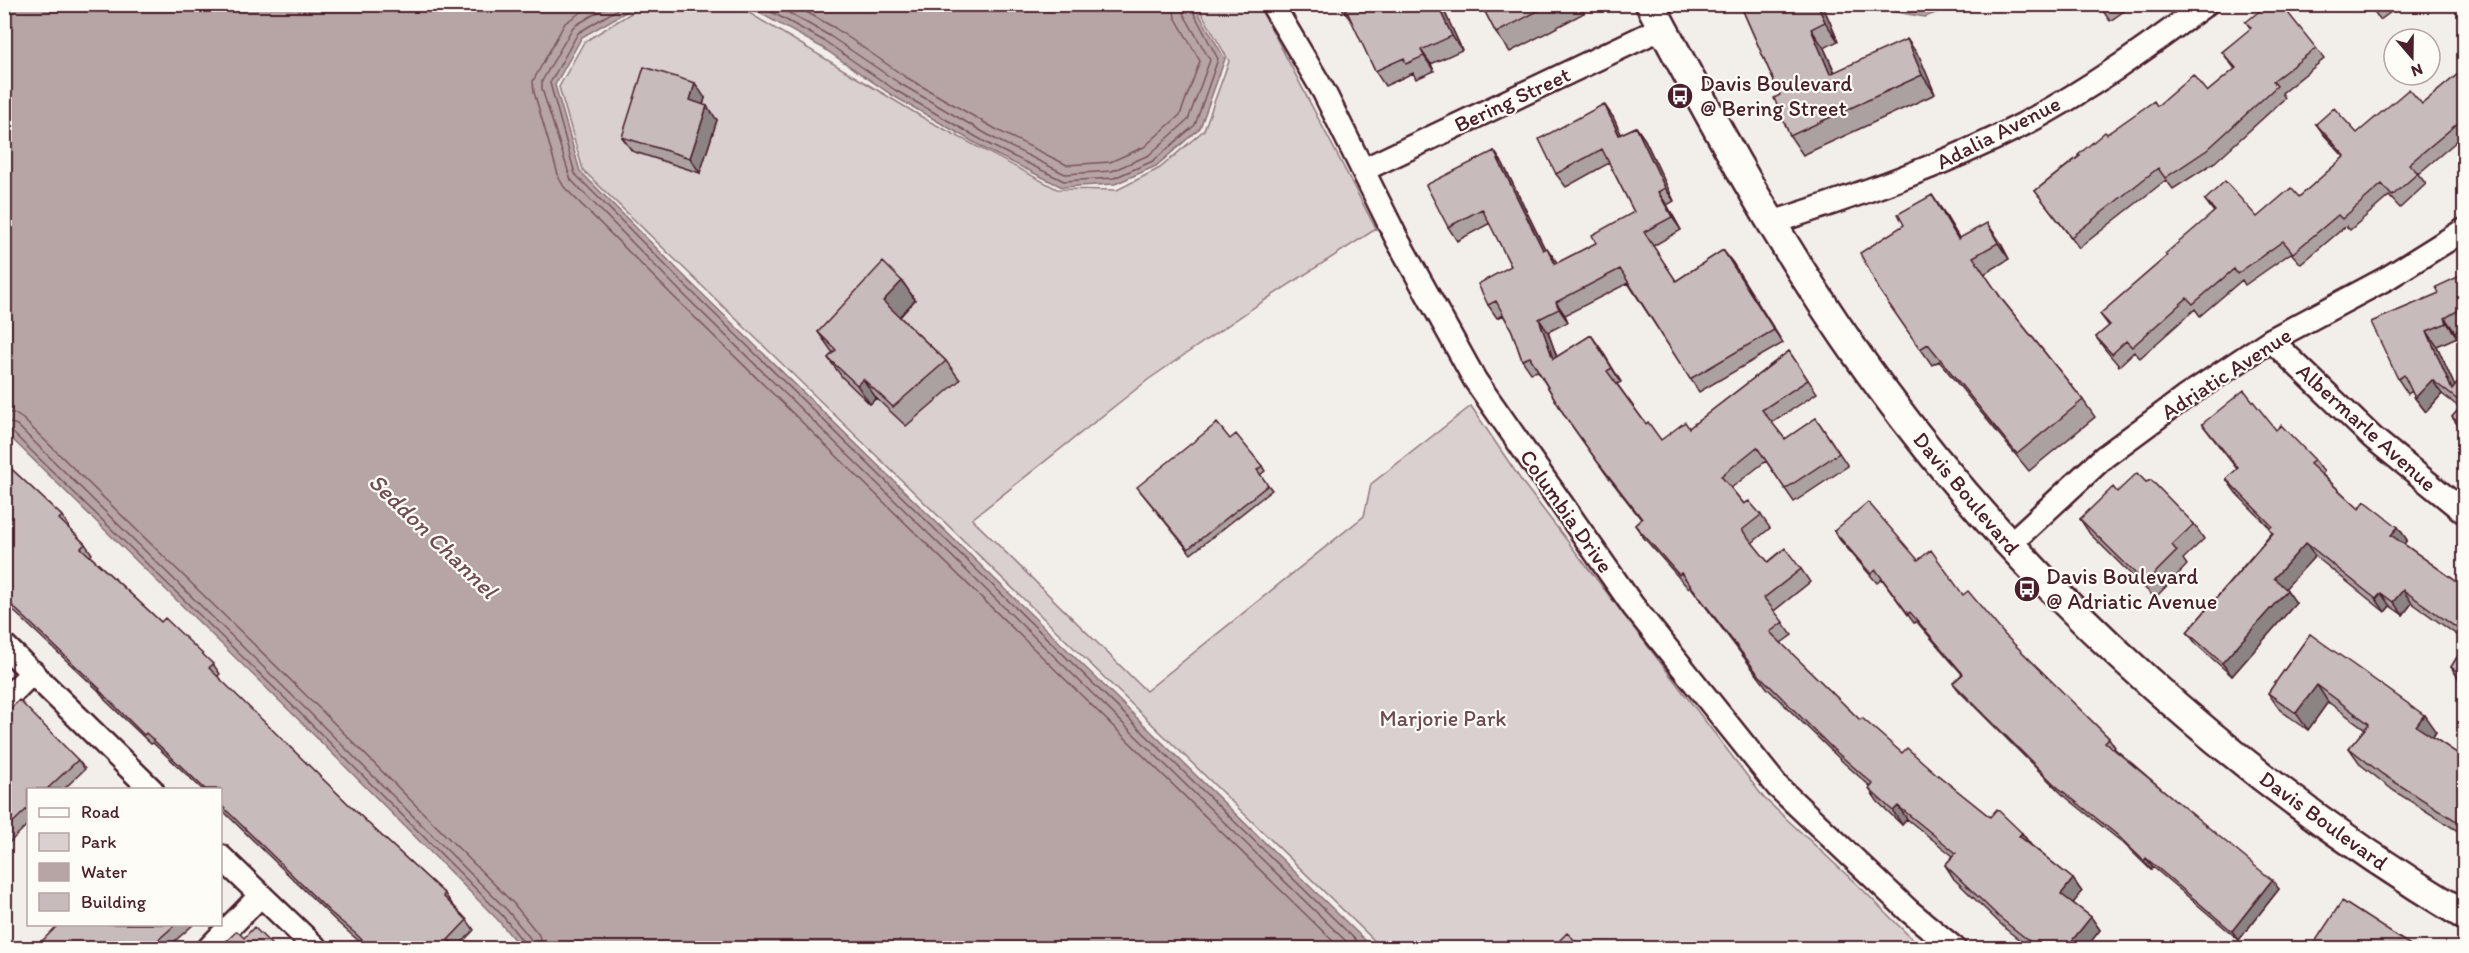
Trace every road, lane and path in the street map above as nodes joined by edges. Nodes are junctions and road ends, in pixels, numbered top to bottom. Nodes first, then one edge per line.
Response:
1 (1272, 4) edge
2 (2206, 4) edge
3 (1656, 16) edge
4 (1362, 170) junction
5 (1771, 223) junction
6 (2464, 230) edge
7 (2271, 340) junction
8 (2464, 512) edge
9 (2009, 545) junction
10 (4, 645) edge
11 (33, 672) junction
12 (4, 701) edge
13 (151, 788) edge
14 (222, 858) edge
15 (261, 895) junction
16 (2464, 915) edge
17 (209, 948) edge
18 (316, 948) edge
19 (1954, 948) edge

1 - 4 street, Columbia Drive
2 - 5 street, Adalia Avenue
3 - 4 street, Bering Street
3 - 5 street, Davis Boulevard
4 - 19 street, Columbia Drive
5 - 9 street, Davis Boulevard
6 - 7 street, Adriatic Avenue
7 - 8 street, Albermarle Avenue
7 - 9 street, Adriatic Avenue
9 - 16 street, Davis Boulevard
10 - 11 street
11 - 12 street
11 - 13 street
14 - 15 street
15 - 17 street
15 - 18 street

